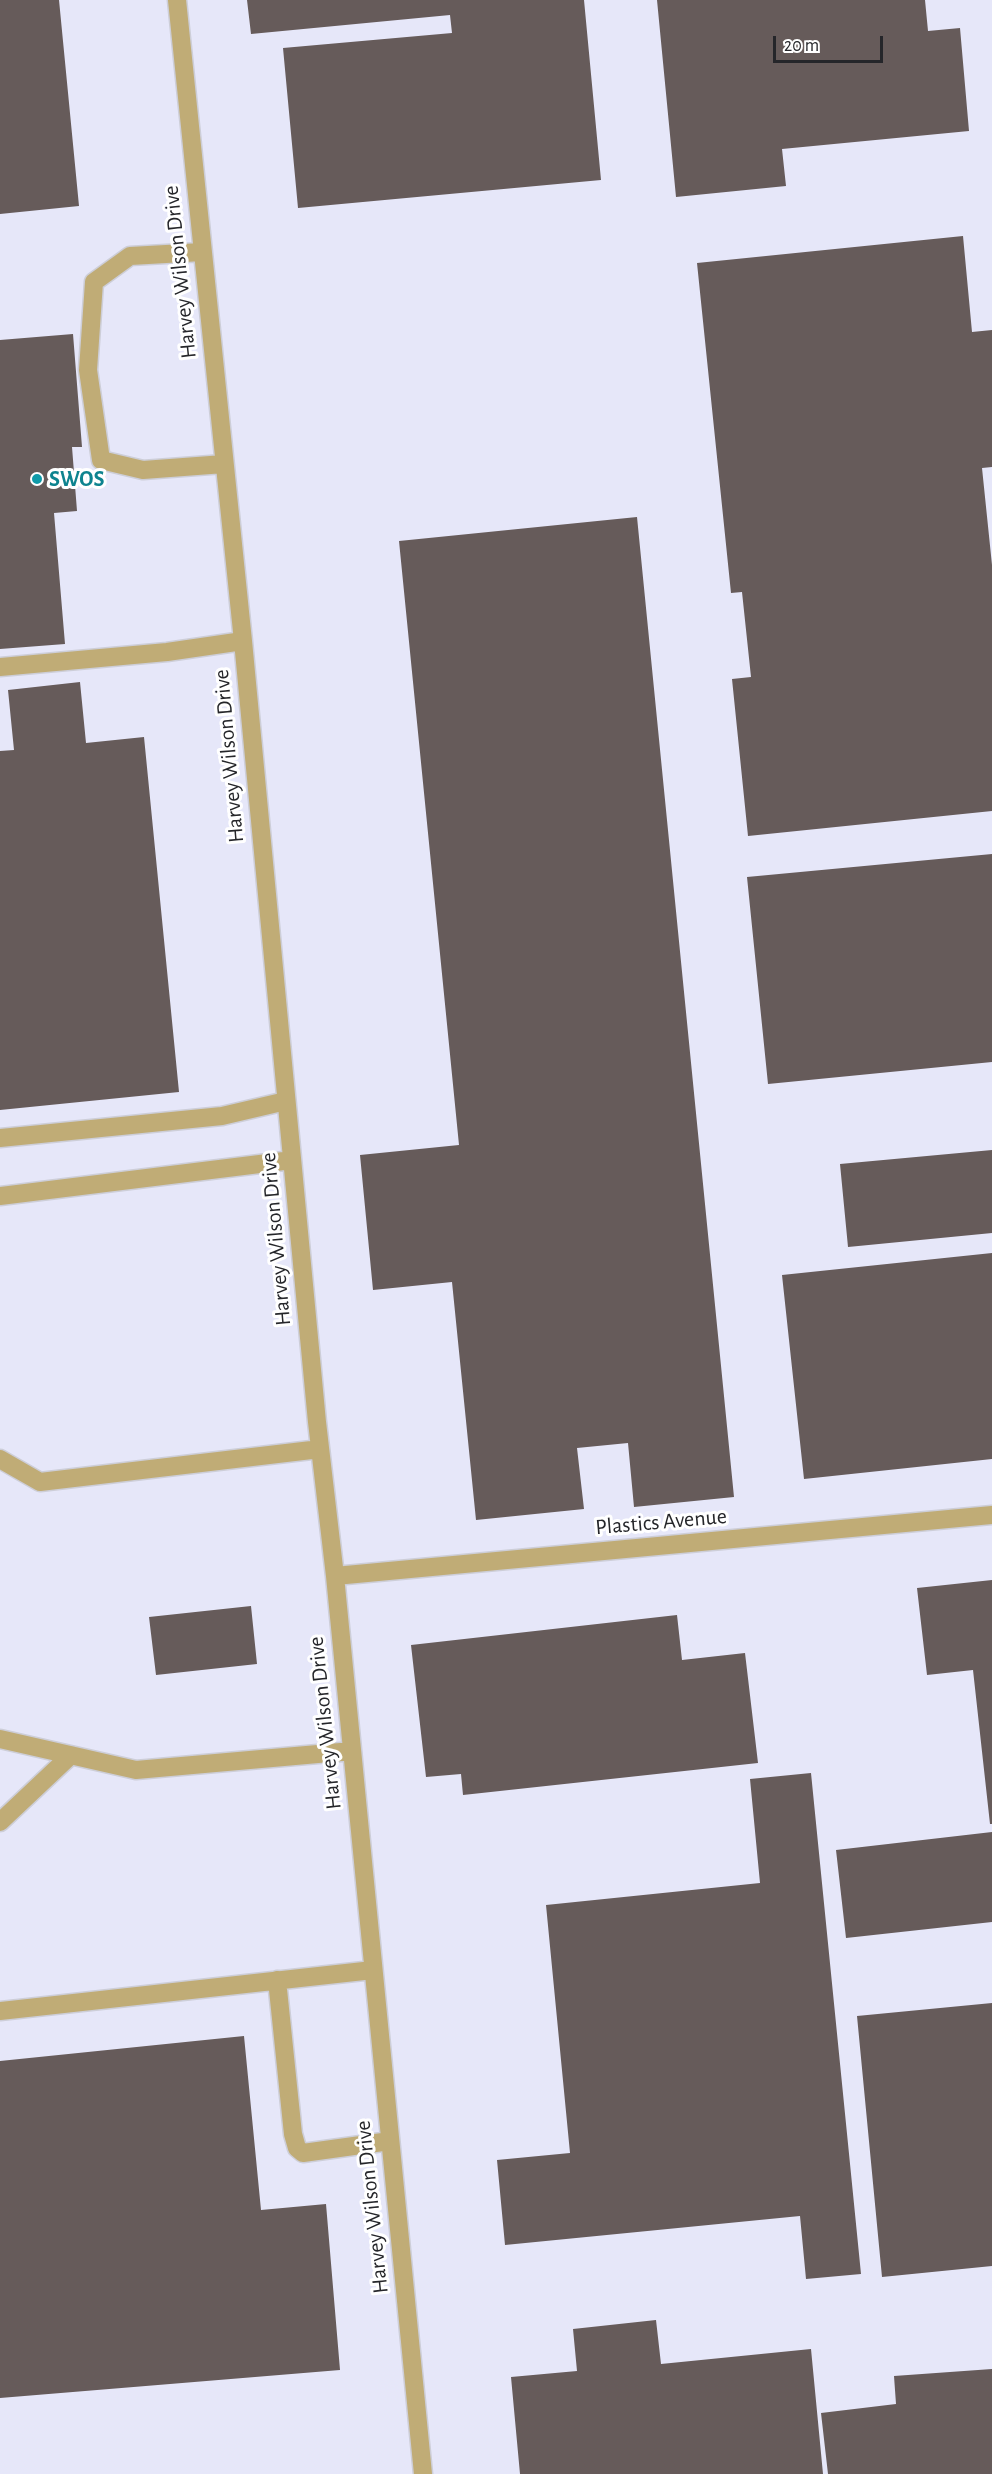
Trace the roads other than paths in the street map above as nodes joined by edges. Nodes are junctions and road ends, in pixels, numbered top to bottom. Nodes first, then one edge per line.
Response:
1 (177, 0) edge
2 (202, 252) junction
3 (224, 464) junction
4 (243, 641) junction
5 (0, 667) edge
6 (286, 1101) junction
7 (0, 1138) edge
8 (292, 1160) junction
9 (0, 1196) edge
10 (320, 1449) junction
11 (0, 1459) edge
12 (992, 1515) edge
13 (335, 1576) junction
14 (0, 1739) edge
15 (352, 1751) junction
16 (71, 1755) junction
17 (0, 1822) edge
18 (373, 1970) junction
19 (277, 1980) junction
20 (0, 2011) edge
21 (390, 2141) junction
22 (423, 2474) edge

1 - 2 street, Harvey Wilson Drive
2 - 3 street, Harvey Wilson Drive
2 - 3 street
3 - 4 street, Harvey Wilson Drive
4 - 5 street
4 - 6 street, Harvey Wilson Drive
6 - 7 street
6 - 8 street, Harvey Wilson Drive
8 - 9 street
8 - 10 street, Harvey Wilson Drive
10 - 11 street
10 - 13 street, Harvey Wilson Drive
12 - 13 street, Plastics Avenue
13 - 15 street, Harvey Wilson Drive
14 - 16 street
15 - 16 street
15 - 18 street, Harvey Wilson Drive
16 - 17 street
18 - 19 street
18 - 21 street, Harvey Wilson Drive
19 - 20 street
19 - 21 street
21 - 22 street, Harvey Wilson Drive

